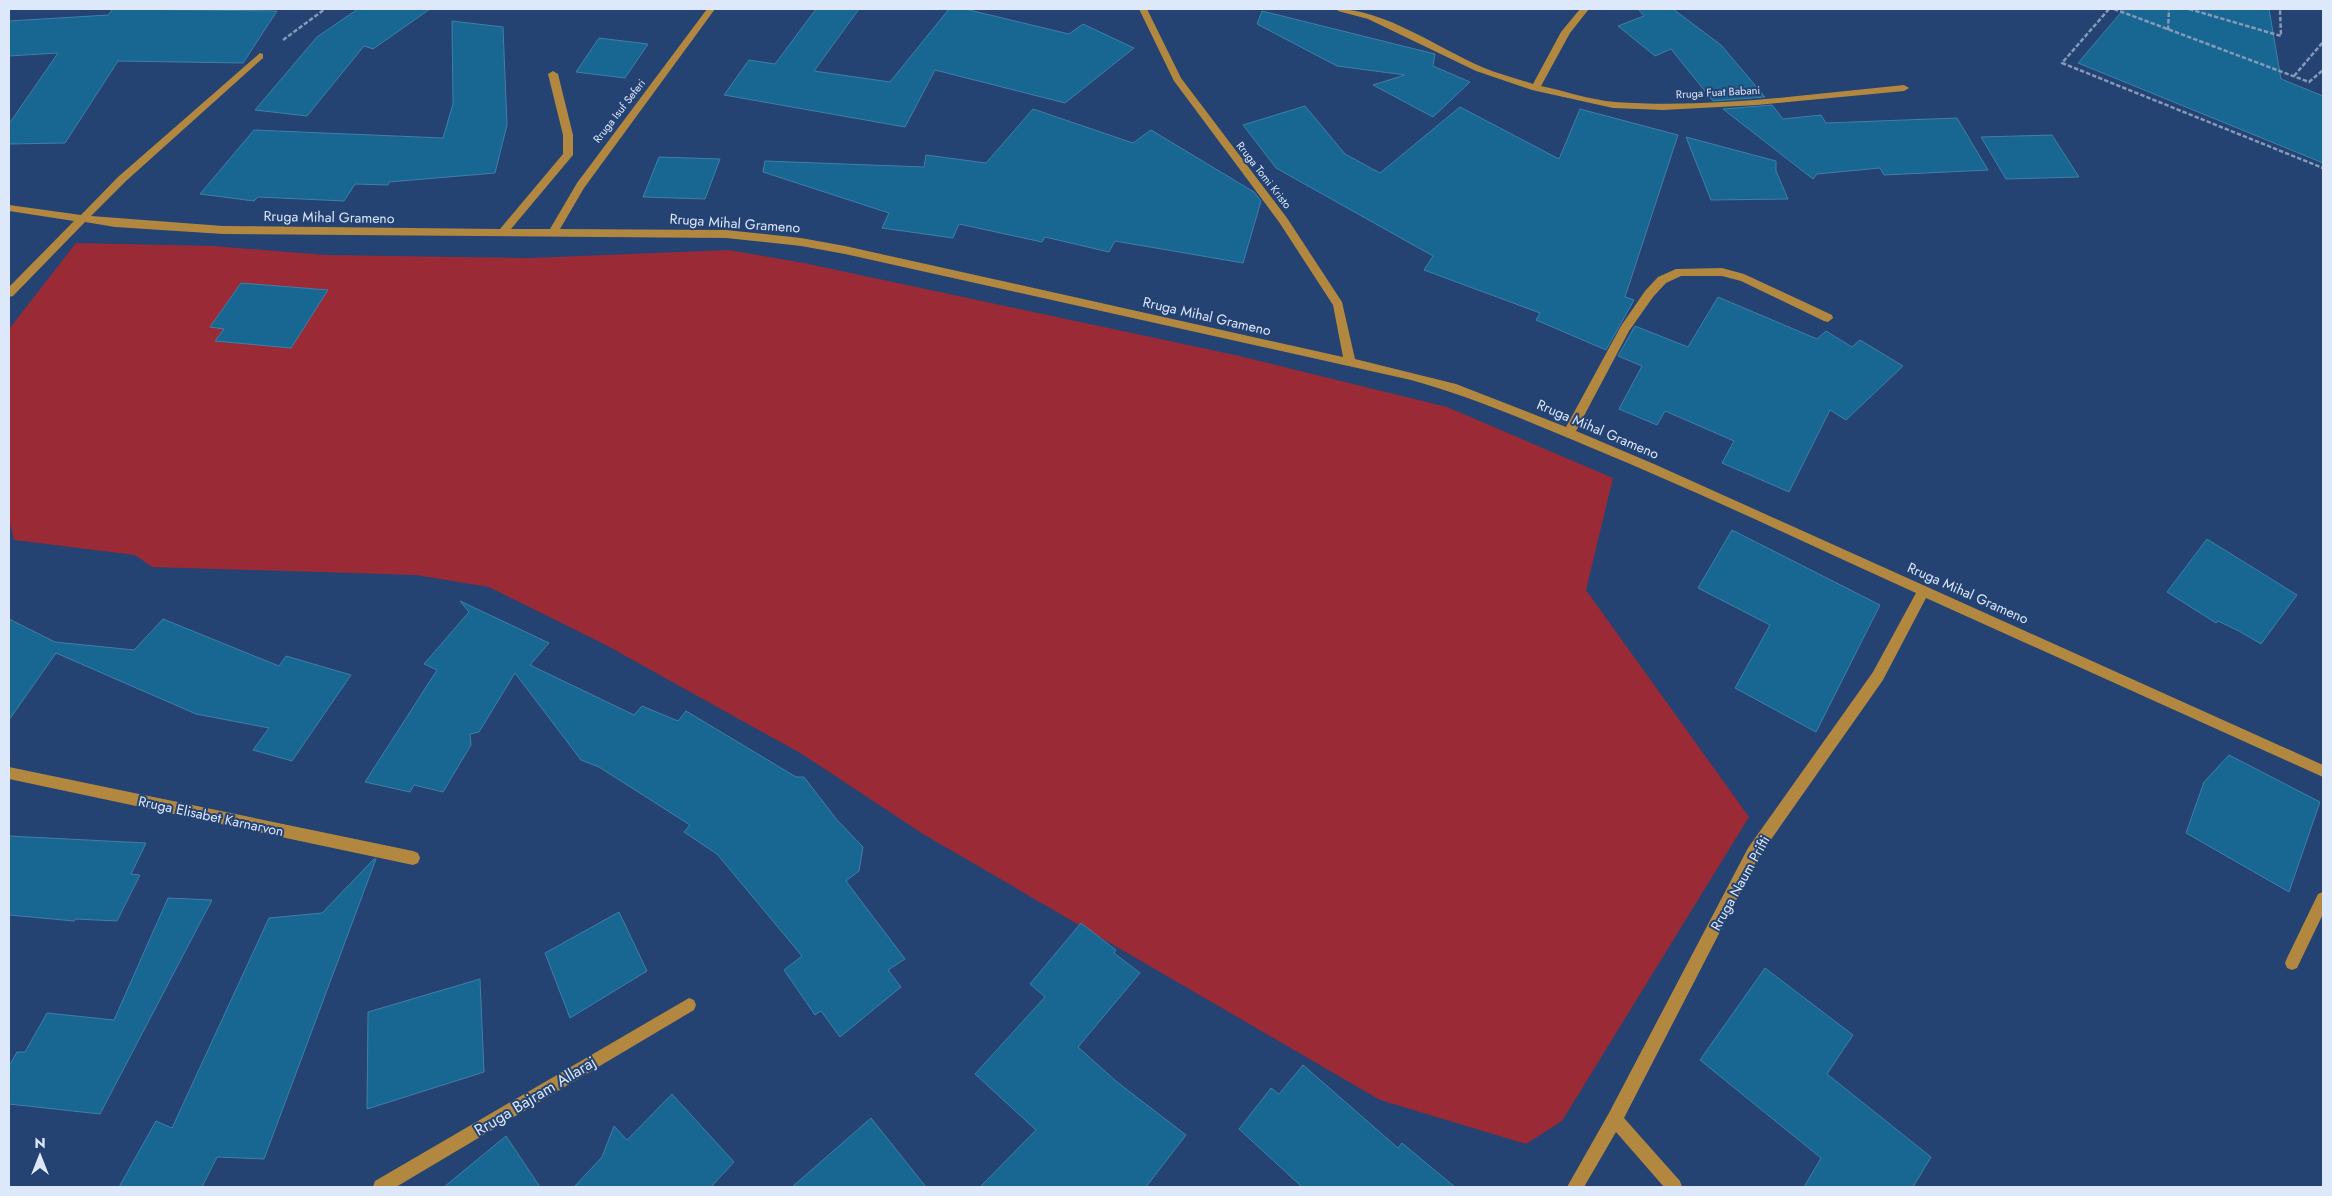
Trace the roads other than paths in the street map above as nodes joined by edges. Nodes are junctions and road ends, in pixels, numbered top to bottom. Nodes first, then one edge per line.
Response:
1 (711, 9) edge
2 (1143, 9) edge
3 (1341, 9) edge
4 (1585, 9) edge
5 (260, 56) road end
6 (553, 74) dead end
7 (1534, 88) junction
8 (1904, 88) dead end
9 (9, 208) edge
10 (81, 218) junction
11 (502, 233) junction
12 (553, 233) junction
13 (9, 293) edge
14 (1828, 318) dead end
15 (1350, 362) junction
16 (1569, 433) junction
17 (1924, 590) junction
18 (2323, 771) edge
19 (9, 773) edge
20 (413, 858) dead end
21 (2323, 898) edge
22 (2292, 963) dead end
23 (689, 1005) dead end
24 (1615, 1119) junction
25 (381, 1187) edge
26 (1575, 1187) edge
27 (1674, 1187) edge

1 - 12 street, Rruga Isuf Seferi
2 - 15 street, Rruga Tomi Kristo
3 - 7 street, Rruga Fuat Babani
4 - 7 street
5 - 10 street
6 - 11 street
7 - 8 street, Rruga Fuat Babani
9 - 10 street, Rruga Mihal Grameno
10 - 11 street, Rruga Mihal Grameno
10 - 13 street
11 - 12 street, Rruga Mihal Grameno
12 - 15 street, Rruga Mihal Grameno
14 - 16 street
15 - 16 street, Rruga Mihal Grameno
16 - 17 street, Rruga Mihal Grameno
17 - 18 street, Rruga Mihal Grameno
17 - 24 street, Rruga Naum Prifti
19 - 20 street, Rruga Elisabet Karnarvon
21 - 22 street
23 - 25 street, Rruga Bajram Allaraj
24 - 26 street, Rruga Naum Prifti
24 - 27 street

